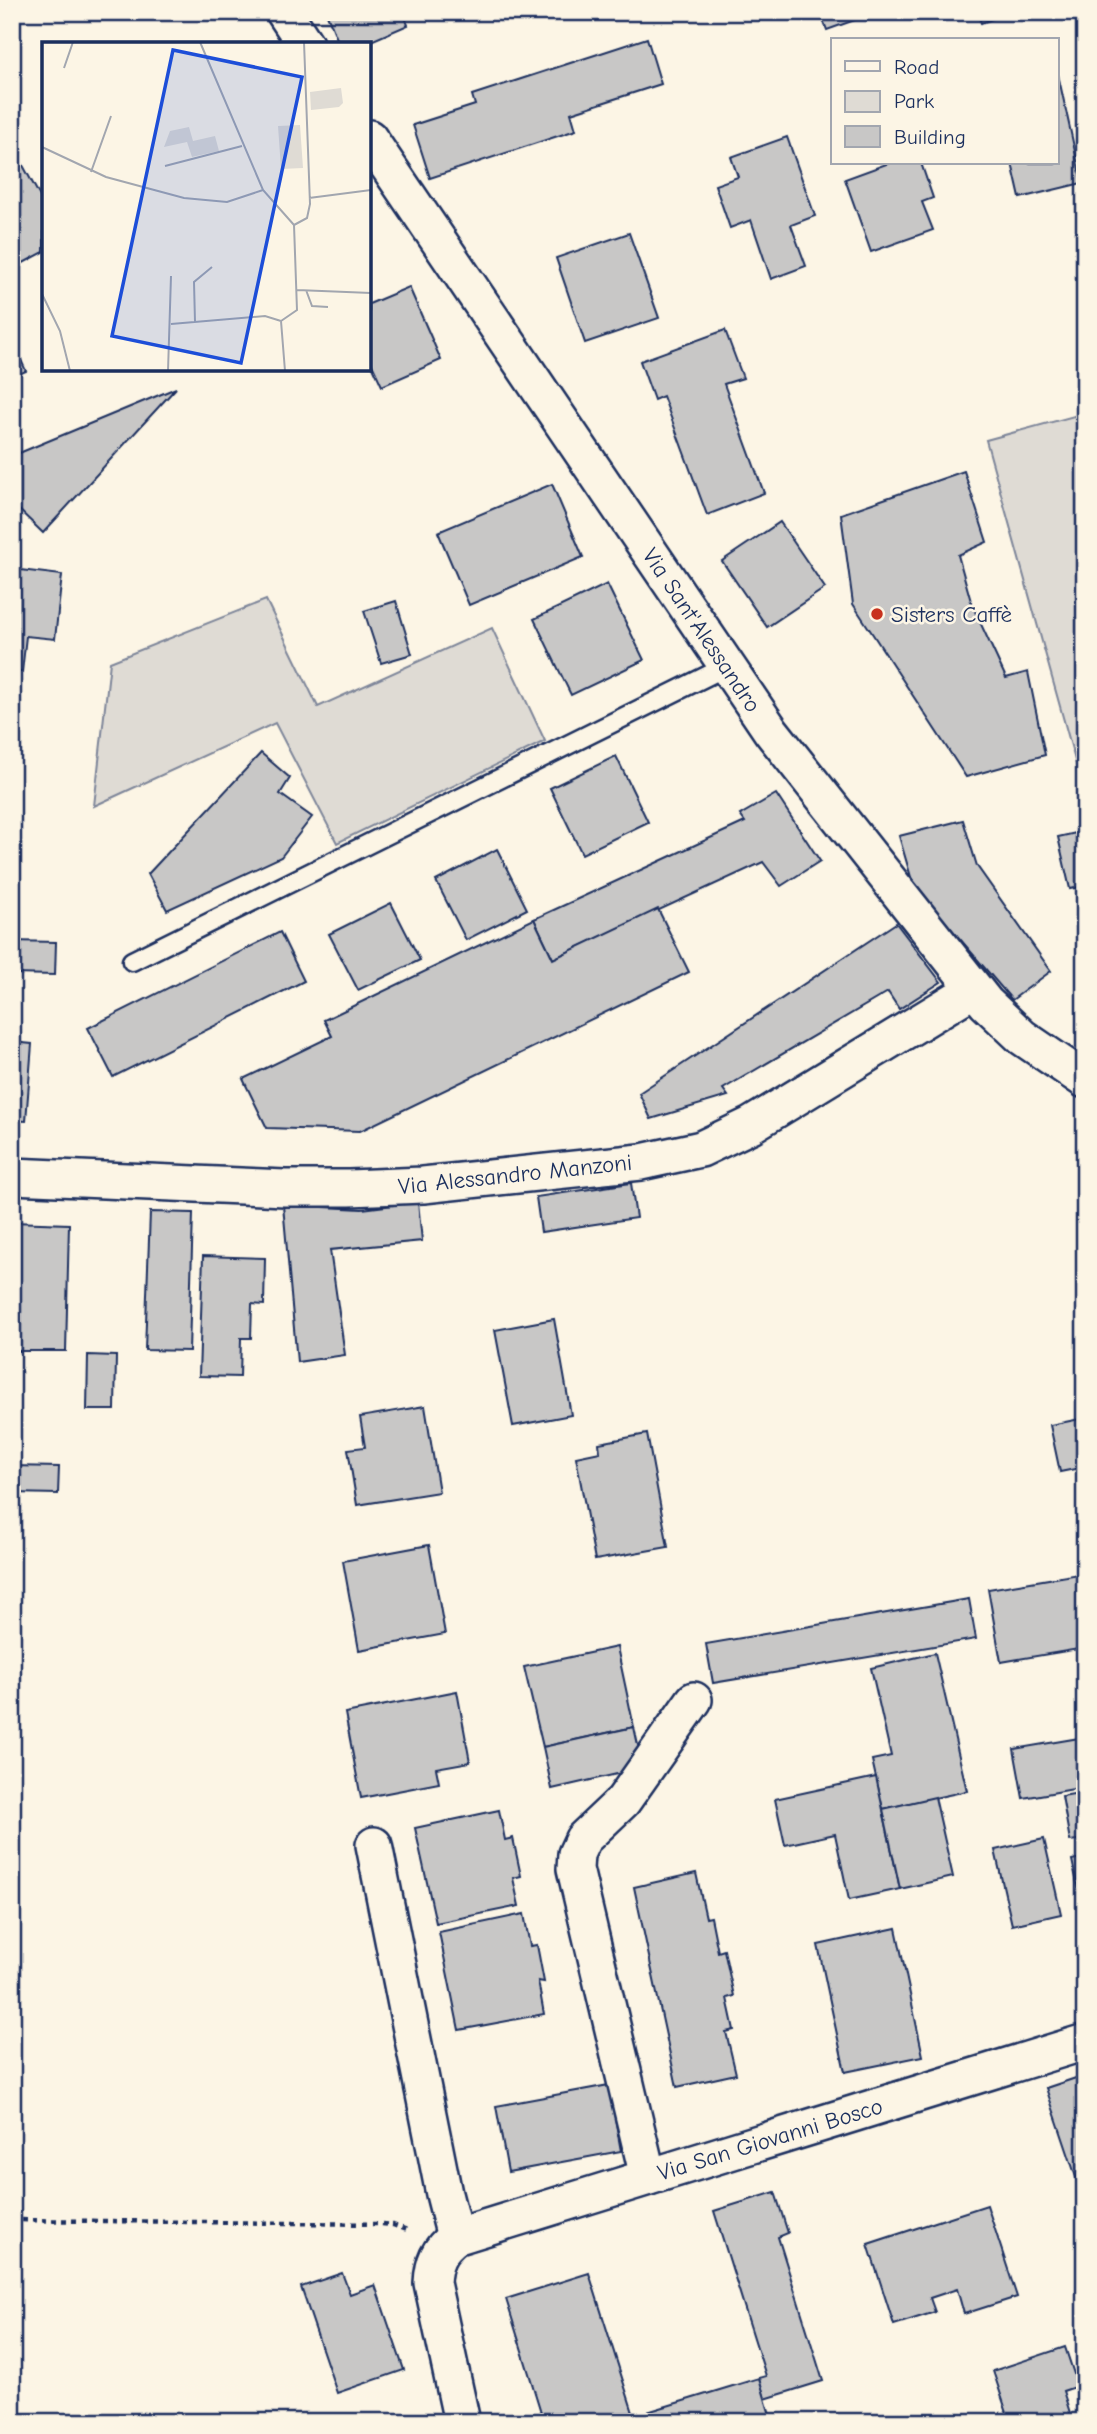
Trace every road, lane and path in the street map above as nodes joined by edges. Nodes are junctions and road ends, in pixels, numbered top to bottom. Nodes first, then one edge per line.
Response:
1 (284, 12) edge
2 (304, 42) edge
3 (371, 141) edge
4 (727, 666) junction
5 (132, 961) dead end
6 (974, 989) junction
7 (1085, 1080) edge
8 (12, 1176) edge
9 (694, 1700) dead end
10 (374, 1846) dead end
11 (1085, 2042) edge
12 (648, 2177) junction
13 (12, 2220) edge
14 (447, 2245) junction
15 (462, 2422) edge

1 - 2 street
3 - 4 street, Via Sant'Alessandro
4 - 5 lane
4 - 6 street, Via Sant'Alessandro
6 - 7 street, Via Sant'Alessandro
6 - 8 street, Via Alessandro Manzoni
9 - 12 street
10 - 14 street
11 - 12 street, Via San Giovanni Bosco
12 - 14 street, Via San Giovanni Bosco
13 - 14 path
14 - 15 street

